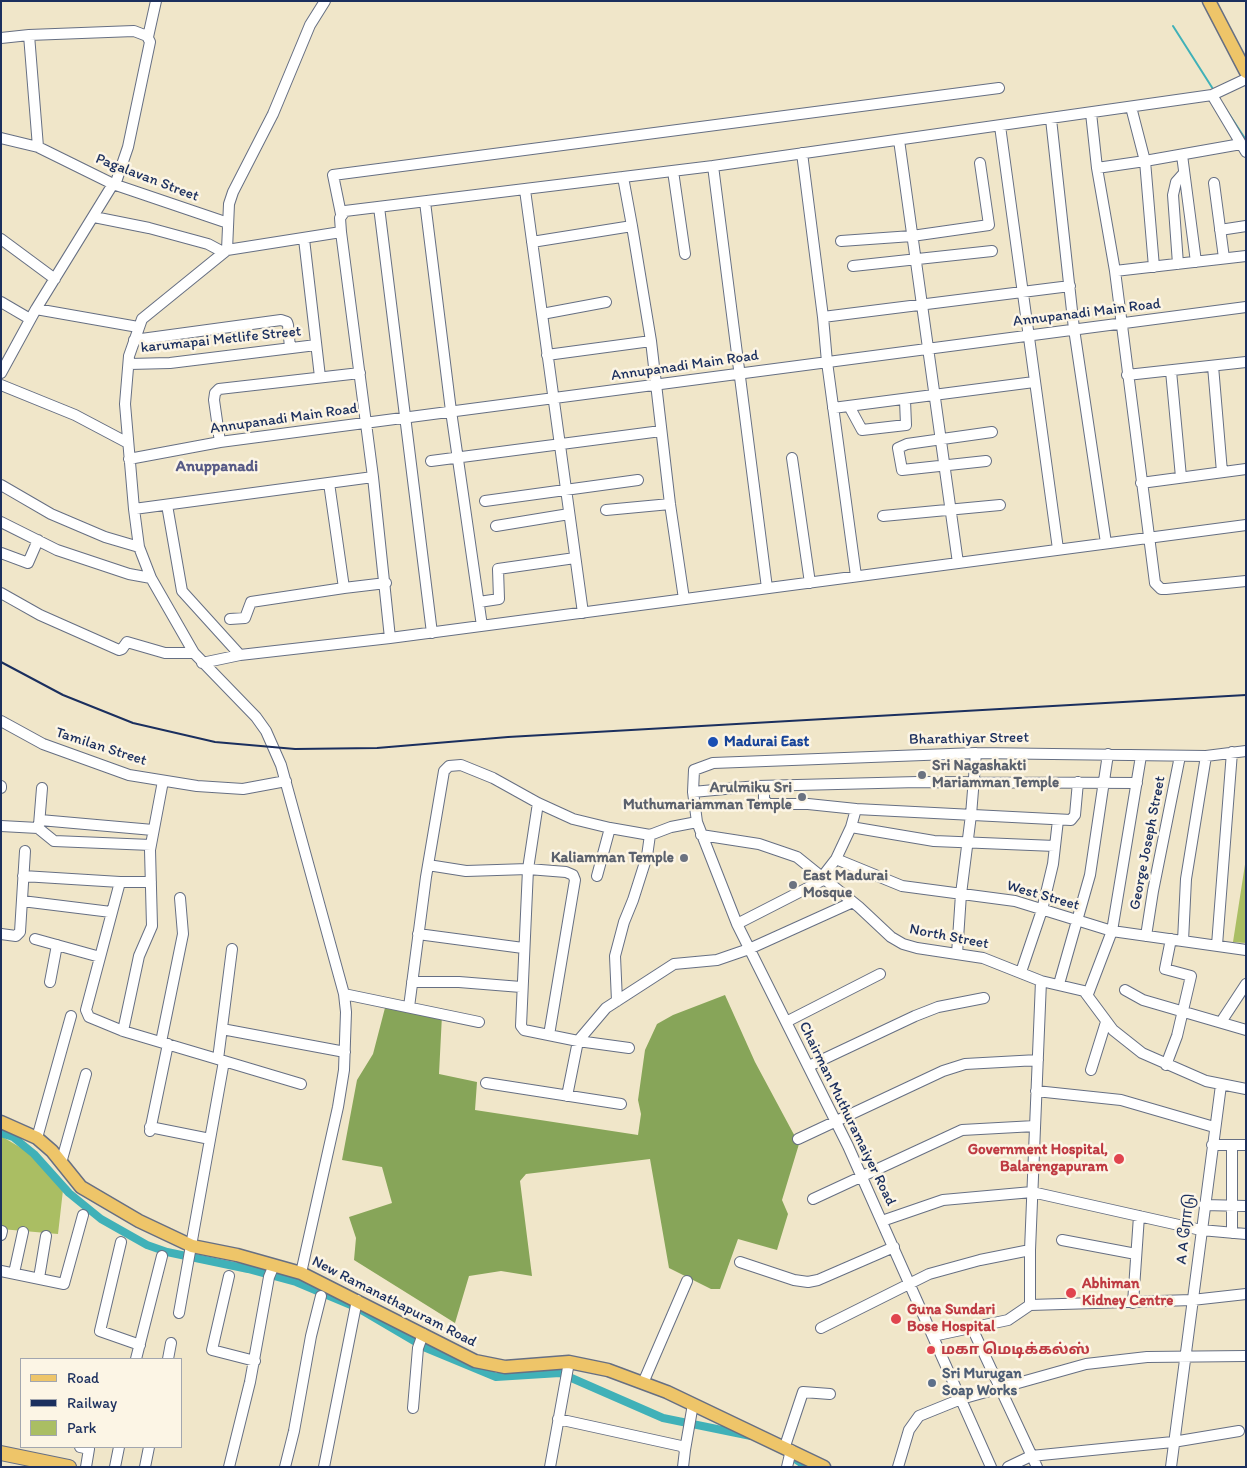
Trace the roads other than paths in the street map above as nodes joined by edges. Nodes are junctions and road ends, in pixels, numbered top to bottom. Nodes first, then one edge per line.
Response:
1 (156, 1) edge
2 (325, 1) edge
3 (1209, 1) edge
4 (29, 35) junction
5 (148, 37) junction
6 (1, 38) edge
7 (1246, 72) edge
8 (1246, 79) edge
9 (999, 88) dead end
10 (1216, 94) junction
11 (1131, 107) junction
12 (1091, 113) junction
13 (1050, 118) junction
14 (1000, 126) junction
15 (1, 138) edge
16 (899, 140) junction
17 (38, 147) junction
18 (1243, 148) edge
19 (802, 154) junction
20 (1182, 155) junction
21 (1145, 161) junction
22 (980, 163) dead end
23 (713, 166) junction
24 (1097, 168) junction
25 (673, 171) junction
26 (1184, 173) junction
27 (623, 177) junction
28 (1214, 183) dead end
29 (114, 184) junction
30 (525, 190) junction
31 (425, 202) junction
32 (379, 207) junction
33 (342, 214) junction
34 (94, 217) junction
35 (228, 223) junction
36 (632, 226) junction
37 (1246, 226) edge
38 (1220, 230) junction
39 (341, 232) junction
40 (912, 236) junction
41 (1, 239) edge
42 (304, 239) junction
43 (841, 241) dead end
44 (532, 242) junction
45 (225, 251) junction
46 (992, 251) dead end
47 (685, 254) dead end
48 (1246, 256) edge
49 (1224, 258) junction
50 (915, 259) junction
51 (1196, 262) junction
52 (1178, 264) junction
53 (852, 266) dead end
54 (1154, 267) junction
55 (1115, 271) junction
56 (55, 279) junction
57 (1070, 286) junction
58 (1022, 292) junction
59 (1, 302) edge
60 (606, 302) dead end
61 (921, 306) junction
62 (1246, 307) edge
63 (36, 309) junction
64 (542, 314) junction
65 (823, 317) junction
66 (30, 319) junction
67 (1121, 325) junction
68 (138, 328) junction
69 (1074, 328) junction
70 (1027, 335) junction
71 (134, 340) junction
72 (651, 341) junction
73 (316, 345) junction
74 (290, 348) junction
75 (927, 348) junction
76 (548, 355) junction
77 (827, 362) junction
78 (1246, 362) edge
79 (129, 364) junction
80 (1213, 366) junction
81 (1171, 371) junction
82 (1, 373) edge
83 (360, 373) junction
84 (740, 373) junction
85 (1127, 375) junction
86 (320, 376) junction
87 (1034, 382) junction
88 (1, 385) edge
89 (656, 385) junction
90 (934, 396) junction
91 (554, 399) junction
92 (905, 400) junction
93 (849, 406) junction
94 (833, 408) junction
95 (451, 412) junction
96 (404, 418) junction
97 (365, 423) junction
98 (906, 425) junction
99 (661, 430) junction
100 (992, 432) dead end
101 (940, 440) junction
102 (220, 442) junction
103 (128, 443) junction
104 (560, 444) junction
105 (907, 444) junction
106 (458, 457) junction
107 (792, 458) dead end
108 (129, 459) junction
109 (431, 461) dead end
110 (986, 462) dead end
111 (944, 465) junction
112 (1246, 469) edge
113 (1222, 472) junction
114 (373, 477) junction
115 (1182, 477) junction
116 (638, 480) dead end
117 (329, 483) junction
118 (1141, 483) junction
119 (1, 485) edge
120 (566, 491) junction
121 (485, 501) dead end
122 (670, 504) junction
123 (167, 505) junction
124 (1000, 505) dead end
125 (951, 508) junction
126 (134, 509) junction
127 (606, 510) dead end
128 (569, 514) junction
129 (883, 516) dead end
130 (1, 522) edge
131 (1246, 525) edge
132 (496, 526) dead end
133 (1148, 537) junction
134 (38, 540) junction
135 (1106, 543) junction
136 (140, 546) junction
137 (1058, 549) junction
138 (1, 553) edge
139 (575, 558) junction
140 (958, 563) junction
141 (856, 576) junction
142 (151, 578) junction
143 (1246, 581) edge
144 (386, 583) junction
145 (810, 583) junction
146 (344, 588) junction
147 (767, 588) junction
148 (1, 594) edge
149 (684, 599) junction
150 (479, 602) junction
151 (583, 613) junction
152 (230, 619) dead end
153 (482, 626) junction
154 (432, 633) junction
155 (390, 638) junction
156 (194, 653) junction
157 (240, 656) junction
158 (202, 664) junction
159 (1, 720) edge
160 (1246, 751) edge
161 (1232, 752) junction
162 (976, 753) junction
163 (1108, 754) junction
164 (1142, 756) junction
165 (1180, 756) junction
166 (1206, 756) junction
167 (694, 770) joint
168 (163, 781) junction
169 (974, 781) junction
170 (286, 782) junction
171 (1078, 782) junction
172 (1105, 783) junction
173 (1137, 783) junction
174 (764, 786) junction
175 (42, 788) dead end
176 (693, 792) junction
177 (538, 803) junction
178 (856, 809) junction
179 (972, 815) junction
180 (1058, 820) junction
181 (697, 822) junction
182 (39, 824) junction
183 (1, 826) edge
184 (851, 827) junction
185 (610, 828) junction
186 (153, 830) junction
187 (650, 835) junction
188 (701, 835) junction
189 (966, 844) junction
190 (151, 845) junction
191 (1055, 846) junction
192 (25, 851) dead end
193 (836, 859) junction
194 (428, 865) junction
195 (528, 869) junction
196 (23, 876) junction
197 (597, 876) dead end
198 (823, 878) junction
199 (120, 882) junction
200 (151, 882) junction
201 (960, 894) junction
202 (180, 898) dead end
203 (22, 901) junction
204 (854, 902) junction
205 (1042, 910) junction
206 (112, 912) junction
207 (1078, 922) junction
208 (738, 924) junction
209 (1112, 931) junction
210 (1, 934) edge
211 (418, 934) junction
212 (1146, 936) junction
213 (35, 939) dead end
214 (1170, 939) junction
215 (1183, 941) junction
216 (57, 945) junction
217 (1217, 945) junction
218 (232, 948) dead end
219 (523, 948) junction
220 (749, 949) junction
221 (1246, 950) edge
222 (957, 954) junction
223 (100, 957) junction
224 (1021, 972) junction
225 (880, 974) dead end
226 (1041, 981) junction
227 (50, 982) dead end
228 (412, 982) junction
229 (1059, 984) junction
230 (1246, 984) edge
231 (521, 986) junction
232 (1125, 990) dead end
233 (344, 994) junction
234 (1088, 994) junction
235 (984, 998) dead end
236 (618, 1001) junction
237 (408, 1007) junction
238 (1184, 1012) junction
239 (71, 1016) dead end
240 (480, 1022) dead end
241 (786, 1022) junction
242 (1106, 1022) junction
243 (1221, 1022) junction
244 (222, 1029) junction
245 (1246, 1030) edge
246 (123, 1031) junction
247 (549, 1035) junction
248 (578, 1041) junction
249 (164, 1043) junction
250 (630, 1048) dead end
251 (345, 1052) junction
252 (221, 1060) junction
253 (1038, 1060) junction
254 (1166, 1065) junction
255 (809, 1066) junction
256 (1091, 1070) dead end
257 (86, 1074) dead end
258 (486, 1083) dead end
259 (301, 1084) dead end
260 (1221, 1085) junction
261 (1246, 1089) edge
262 (1036, 1091) junction
263 (567, 1096) junction
264 (621, 1104) dead end
265 (1, 1122) edge
266 (836, 1122) junction
267 (1035, 1126) junction
268 (1214, 1127) junction
269 (37, 1138) junction
270 (210, 1139) junction
271 (798, 1139) dead end
272 (1212, 1145) junction
273 (1232, 1145) junction
274 (1246, 1145) edge
275 (62, 1163) junction
276 (862, 1176) junction
277 (1032, 1192) junction
278 (813, 1199) dead end
279 (1204, 1205) junction
280 (1232, 1205) junction
281 (1246, 1206) edge
282 (83, 1215) dead end
283 (1139, 1216) junction
284 (882, 1221) junction
285 (1201, 1230) junction
286 (23, 1232) dead end
287 (1232, 1233) junction
288 (1246, 1234) edge
289 (46, 1236) dead end
290 (1062, 1240) dead end
291 (121, 1242) dead end
292 (894, 1246) junction
293 (1030, 1250) junction
294 (190, 1253) junction
295 (1136, 1254) junction
296 (162, 1256) dead end
297 (740, 1262) dead end
298 (1, 1271) edge
299 (271, 1271) junction
300 (14, 1273) junction
301 (301, 1273) junction
302 (229, 1276) dead end
303 (39, 1278) junction
304 (687, 1281) dead end
305 (909, 1282) junction
306 (1246, 1294) edge
307 (321, 1296) dead end
308 (1192, 1300) junction
309 (1133, 1303) junction
310 (1030, 1305) junction
311 (356, 1306) junction
312 (179, 1313) dead end
313 (821, 1328) dead end
314 (972, 1328) junction
315 (933, 1336) junction
316 (420, 1341) junction
317 (171, 1343) dead end
318 (140, 1344) junction
319 (1184, 1356) junction
320 (1246, 1356) edge
321 (136, 1358) edge
322 (168, 1358) edge
323 (255, 1360) junction
324 (568, 1370) junction
325 (643, 1383) junction
326 (999, 1388) junction
327 (830, 1394) dead end
328 (961, 1398) junction
329 (693, 1404) junction
330 (413, 1408) dead end
331 (558, 1419) junction
332 (1239, 1431) dead end
333 (1173, 1442) junction
334 (84, 1448) edge
335 (119, 1448) edge
336 (149, 1448) edge
337 (686, 1450) junction
338 (1, 1453) edge
339 (788, 1455) edge
340 (1031, 1456) junction
341 (26, 1463) edge
342 (69, 1467) edge
343 (86, 1467) edge
344 (115, 1467) edge
345 (145, 1467) edge
346 (229, 1467) edge
347 (285, 1467) edge
348 (324, 1467) edge
349 (550, 1467) edge
350 (683, 1467) edge
351 (824, 1467) edge
352 (898, 1467) edge
353 (991, 1467) edge
354 (1008, 1467) edge
355 (1037, 1467) edge
356 (1171, 1467) edge

1 - 5 street
2 - 35 street
3 - 7 main road
4 - 5 street
4 - 6 street
4 - 17 street
5 - 29 street
8 - 10 street
9 - 33 street
10 - 11 street
10 - 18 street
11 - 12 street
11 - 21 street
12 - 13 street
12 - 24 street
13 - 14 street
13 - 57 street
14 - 16 street
14 - 58 street
15 - 17 street, Pagalavan Street
16 - 19 street
16 - 40 street
17 - 29 street, Pagalavan Street
18 - 20 street
19 - 23 street
19 - 65 street
20 - 21 street
20 - 26 street
21 - 24 street
21 - 54 street
22 - 40 street
23 - 25 street
23 - 84 street
24 - 55 street
25 - 27 street
25 - 47 street
26 - 51 street
26 - 52 street
27 - 30 street
27 - 36 street
28 - 38 street
29 - 34 street
29 - 35 street, Pagalavan Street
30 - 31 street
30 - 44 street
31 - 32 street
31 - 95 street
32 - 33 street
32 - 96 street
33 - 39 street
34 - 45 street
34 - 56 street
35 - 45 street
36 - 44 street
36 - 72 street
37 - 38 street
38 - 49 street
39 - 42 street
39 - 83 street
40 - 43 street
40 - 50 street
41 - 56 street
42 - 45 street
42 - 73 street, karumapai Metlife Street
44 - 64 street
45 - 68 street
46 - 50 street
48 - 49 street
49 - 51 street
50 - 53 street
50 - 61 street
51 - 52 street
52 - 54 street
54 - 55 street
55 - 67 street
56 - 63 street
57 - 58 street
57 - 69 street
58 - 61 street
58 - 70 street
59 - 66 street
60 - 64 street
61 - 65 street
61 - 75 street
62 - 67 street, Annupanadi Main Road
63 - 66 street
63 - 68 street
64 - 76 street
65 - 77 street
66 - 82 street
67 - 69 street, Annupanadi Main Road
67 - 85 street
68 - 71 street
69 - 70 street, Annupanadi Main Road
69 - 135 street
70 - 75 street, Annupanadi Main Road
70 - 87 street
71 - 74 street
71 - 79 street
72 - 76 street
72 - 89 street
73 - 74 street, karumapai Metlife Street
73 - 86 street, karumapai Metlife Street
74 - 79 street, karumapai Metlife Street
75 - 77 street, Annupanadi Main Road
75 - 90 street
76 - 91 street
77 - 84 street, Annupanadi Main Road
77 - 94 street
78 - 80 street
79 - 103 street
80 - 81 street
80 - 113 street
81 - 85 street
81 - 115 street
83 - 86 street
83 - 97 street
84 - 89 street, Annupanadi Main Road
84 - 147 street
85 - 118 street
86 - 102 street
87 - 90 street
87 - 137 street
88 - 103 street
89 - 91 street, Annupanadi Main Road
89 - 99 street
90 - 92 street
90 - 101 street
91 - 95 street, Annupanadi Main Road
91 - 104 street
92 - 93 street
92 - 98 street
93 - 94 street
93 - 98 street
94 - 141 street
95 - 96 street, Annupanadi Main Road
95 - 106 street
96 - 97 street, Annupanadi Main Road
96 - 154 street
97 - 102 street, Annupanadi Main Road
97 - 114 street
98 - 105 street
99 - 104 street
99 - 122 street
100 - 101 street
101 - 105 street
101 - 111 street
102 - 108 street, Annupanadi Main Road
103 - 108 street
104 - 106 street
104 - 120 street
105 - 111 street
106 - 109 street
106 - 150 street
107 - 145 street
108 - 126 street
110 - 111 street
111 - 125 street
112 - 113 street
113 - 115 street
114 - 117 street
114 - 144 street
115 - 118 street
116 - 120 street
117 - 123 street
117 - 146 street
118 - 133 street
119 - 136 street
120 - 121 street
120 - 128 street
122 - 127 street
122 - 149 street
123 - 126 street
123 - 157 street
124 - 125 street
125 - 129 street
125 - 140 street
126 - 136 street
128 - 132 street
128 - 139 street
130 - 134 street
131 - 133 street
133 - 135 street
133 - 143 street
134 - 138 street
134 - 142 street
135 - 137 street
136 - 142 street
137 - 140 street
139 - 150 street
139 - 151 street
140 - 141 street
141 - 145 street
142 - 156 street
144 - 146 street
144 - 155 street
145 - 147 street
146 - 152 street
147 - 149 street
148 - 156 street
149 - 151 street
150 - 153 street
151 - 153 street
153 - 154 street
154 - 155 street
155 - 157 street
156 - 158 street
157 - 158 street
158 - 170 street
159 - 168 street, Tamilan Street
160 - 161 street, Bharathiyar Street
161 - 166 street, Bharathiyar Street
161 - 217 street
162 - 163 street, Bharathiyar Street
162 - 167 street, Bharathiyar Street
162 - 169 street
163 - 164 street, Bharathiyar Street
163 - 172 street
164 - 165 street, Bharathiyar Street
164 - 173 street
165 - 166 street, Bharathiyar Street
165 - 212 street, George Joseph Street
166 - 215 street
167 - 176 street, Chairman Muthuramaiyer Road
168 - 170 street, Tamilan Street
168 - 186 street
169 - 171 street
169 - 174 street
169 - 179 street
170 - 233 street
171 - 172 street
171 - 180 street
172 - 173 street
172 - 207 street
173 - 209 street
174 - 176 street
174 - 178 street
175 - 182 street
176 - 181 street, Chairman Muthuramaiyer Road
177 - 185 street
177 - 194 street
177 - 195 street
178 - 179 street
178 - 184 street
179 - 180 street
179 - 189 street
180 - 191 street
181 - 187 street
181 - 188 street, Chairman Muthuramaiyer Road
182 - 183 street
182 - 186 street
182 - 190 street
184 - 189 street
184 - 193 street
185 - 187 street
185 - 197 street
186 - 190 street
187 - 236 street
188 - 198 street, North Street
188 - 208 street, Chairman Muthuramaiyer Road
189 - 191 street
189 - 201 street
190 - 200 street
191 - 205 street
192 - 196 street
193 - 198 street
193 - 201 street, West Street
194 - 195 street
194 - 211 street
195 - 219 street
195 - 247 street
196 - 199 street
196 - 203 street
198 - 204 street, North Street
198 - 208 street
199 - 200 street
199 - 206 street
200 - 246 street
201 - 205 street, West Street
201 - 222 street
202 - 249 street
203 - 206 street
203 - 210 street
204 - 220 street
204 - 222 street, North Street
205 - 207 street, West Street
205 - 224 street
206 - 223 street
207 - 209 street, West Street
207 - 229 street
208 - 220 street, Chairman Muthuramaiyer Road
209 - 212 street, West Street
209 - 234 street
211 - 219 street
211 - 228 street
212 - 214 street, West Street
213 - 216 street
214 - 215 street, West Street
214 - 238 street
215 - 217 street, West Street
216 - 223 street
216 - 227 street
217 - 221 street, West Street
218 - 244 street
219 - 231 street
220 - 236 street
220 - 241 street, Chairman Muthuramaiyer Road
222 - 224 street, North Street
223 - 246 street
224 - 226 street, North Street
225 - 241 street
226 - 229 street, North Street
226 - 253 street
228 - 231 street
228 - 237 street
229 - 234 street, North Street
230 - 243 street
231 - 247 street
232 - 238 street
233 - 237 street
233 - 251 street
234 - 242 street
235 - 255 street
236 - 248 street
237 - 240 street
238 - 243 street
238 - 254 street
239 - 269 street
241 - 255 street, Chairman Muthuramaiyer Road
242 - 254 street
242 - 256 street
243 - 245 street
244 - 251 street
244 - 252 street
246 - 249 street
247 - 248 street
248 - 250 street
248 - 263 street
249 - 252 street
249 - 270 street
251 - 301 street
252 - 259 street
252 - 270 street
253 - 262 street
253 - 266 street
254 - 260 street
255 - 266 street, Chairman Muthuramaiyer Road
257 - 275 street
258 - 263 street
260 - 261 street
260 - 268 street, A A ரோடு
262 - 267 street
262 - 268 street
263 - 264 street
265 - 269 main road, New Ramanathapuram Road
266 - 271 street
266 - 276 street, Chairman Muthuramaiyer Road
267 - 276 street
267 - 277 street
268 - 272 street, A A ரோடு
269 - 275 main road, New Ramanathapuram Road
270 - 294 street
272 - 273 street
272 - 279 street, A A ரோடு
273 - 274 street
273 - 280 street
275 - 294 main road, New Ramanathapuram Road
276 - 278 street
276 - 284 street, Chairman Muthuramaiyer Road
277 - 283 street
277 - 284 street
277 - 293 street
279 - 280 street
279 - 285 street, A A ரோடு
280 - 281 street
280 - 287 street
282 - 303 street
283 - 285 street
283 - 295 street
284 - 292 street, Chairman Muthuramaiyer Road
285 - 287 street
285 - 308 street, A A ரோடு
286 - 300 street
287 - 288 street
289 - 303 street
290 - 295 street
291 - 318 street
292 - 297 street
292 - 305 street, Chairman Muthuramaiyer Road
293 - 305 street
293 - 310 street
294 - 299 main road, New Ramanathapuram Road
294 - 312 street
295 - 309 street
296 - 318 street
298 - 300 street
299 - 301 main road, New Ramanathapuram Road
299 - 323 street
300 - 303 street
301 - 311 main road, New Ramanathapuram Road
302 - 323 street
304 - 325 street
305 - 313 street
305 - 315 street, Chairman Muthuramaiyer Road
306 - 308 street
307 - 347 street
308 - 309 street
308 - 319 street, A A ரோடு
309 - 310 street
310 - 314 street
311 - 316 main road, New Ramanathapuram Road
311 - 348 street
314 - 315 street
314 - 326 street
315 - 328 street, Chairman Muthuramaiyer Road
316 - 324 main road, New Ramanathapuram Road
316 - 330 street
317 - 322 street
318 - 321 street
319 - 320 street
319 - 326 street
319 - 333 street, A A ரோடு
323 - 346 street
324 - 325 main road, New Ramanathapuram Road
324 - 331 street
325 - 329 main road, New Ramanathapuram Road
326 - 328 street
326 - 340 street
327 - 339 street
328 - 352 street
328 - 353 street, Chairman Muthuramaiyer Road
329 - 337 street
329 - 339 main road, New Ramanathapuram Road
331 - 337 street
331 - 349 street
332 - 333 street
333 - 340 street
333 - 356 street, A A ரோடு
334 - 343 street
335 - 344 street
336 - 345 street
337 - 350 street
338 - 341 highway
339 - 351 main road, New Ramanathapuram Road
340 - 354 street
340 - 355 street
341 - 342 highway

